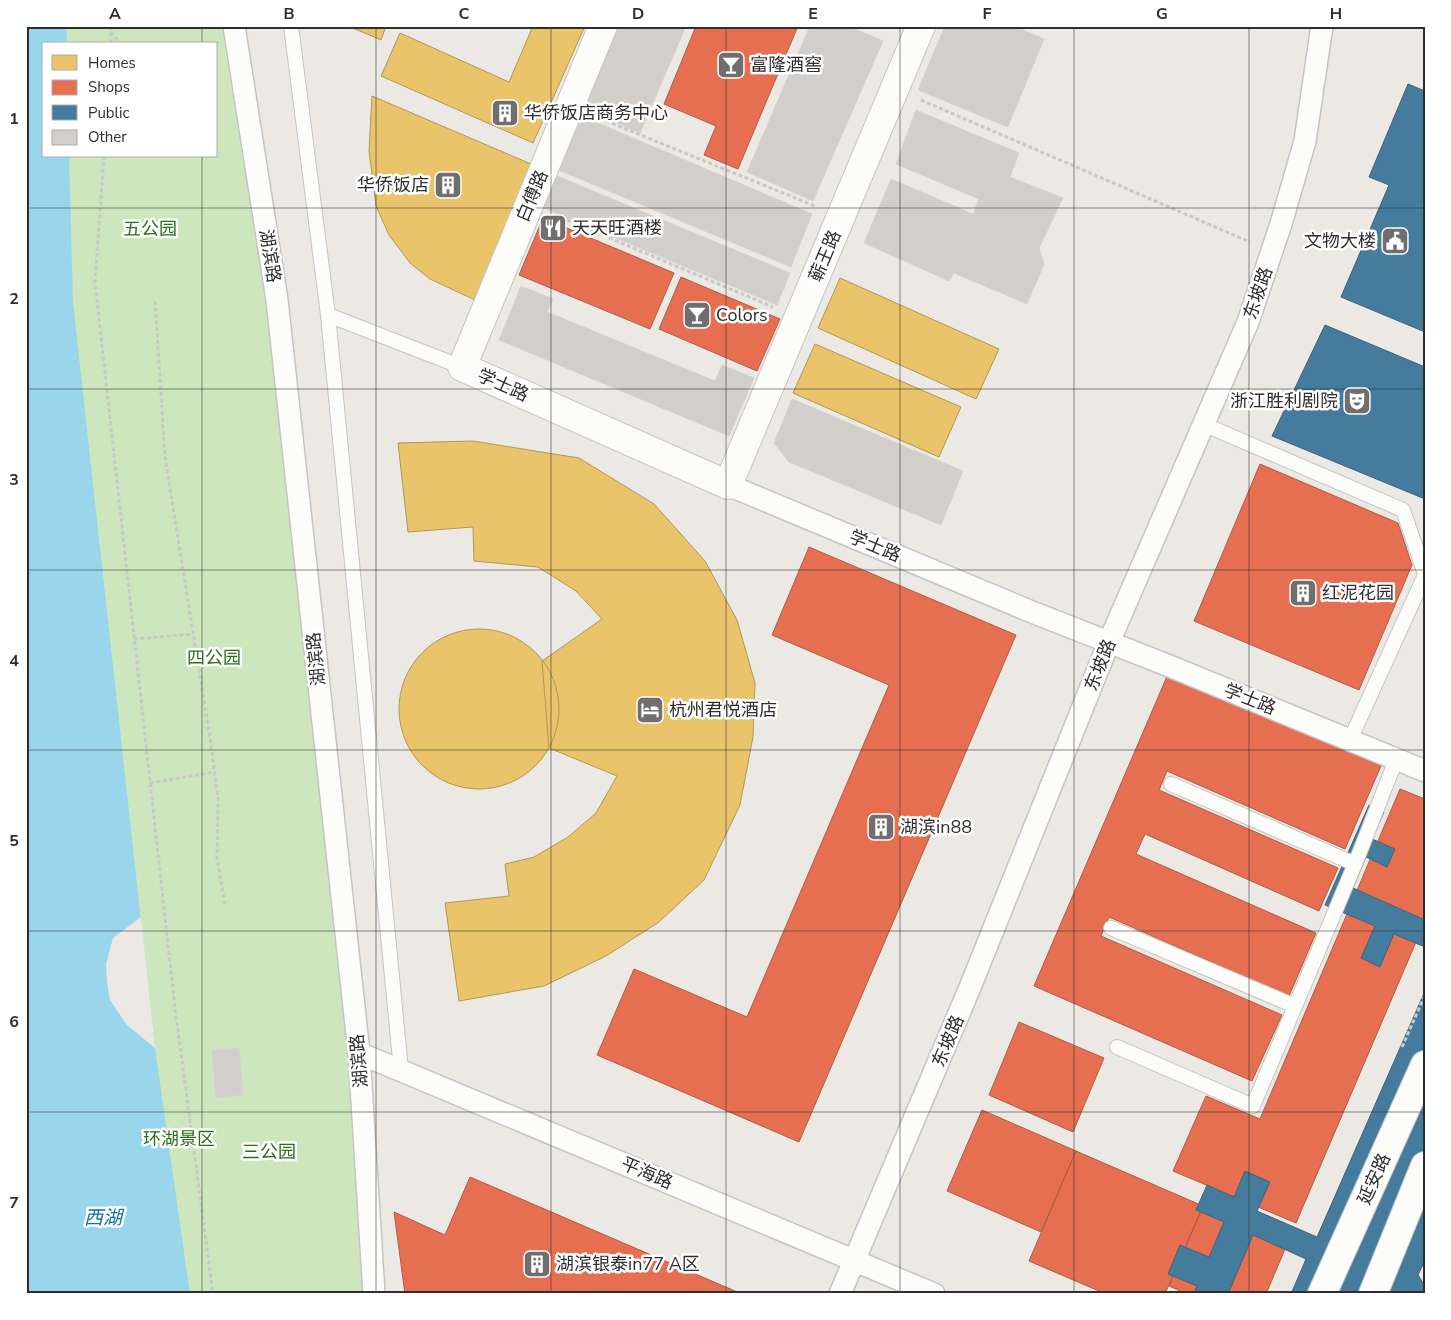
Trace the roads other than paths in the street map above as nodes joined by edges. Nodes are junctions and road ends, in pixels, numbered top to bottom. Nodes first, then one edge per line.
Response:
1 (234, 26) edge
2 (291, 26) edge
3 (603, 26) edge
4 (921, 26) edge
5 (1322, 26) edge
6 (328, 315) junction
7 (462, 366) junction
8 (1203, 424) junction
9 (728, 485) junction
10 (1425, 574) edge
11 (1109, 642) junction
12 (1350, 740) junction
13 (1396, 760) junction
14 (1425, 771) edge
15 (1171, 784) dead end
16 (1355, 864) junction
17 (1111, 928) dead end
18 (1295, 1006) junction
19 (1117, 1047) dead end
20 (359, 1053) junction
21 (1425, 1064) edge
22 (401, 1070) junction
23 (1425, 1166) edge
24 (855, 1260) junction
25 (374, 1294) edge
26 (840, 1294) edge
27 (934, 1294) edge
28 (1322, 1294) edge
29 (1373, 1294) edge

1 - 20 street, 湖滨路
2 - 6 lane
3 - 7 street, 白傅路
4 - 9 street, 蕲王路
5 - 8 street, 东坡路
6 - 7 lane, 学士路
6 - 22 lane
7 - 9 street, 学士路
8 - 10 lane
8 - 11 street, 东坡路
9 - 11 street, 学士路
10 - 12 lane
11 - 12 street, 学士路
11 - 24 street, 东坡路
12 - 13 street, 学士路
13 - 14 street, 学士路
13 - 16 lane
15 - 16 lane
16 - 18 lane
17 - 18 lane
18 - 19 lane
20 - 22 street, 平海路
20 - 25 street, 湖滨路
21 - 28 street, 延安路
22 - 24 street, 平海路
23 - 29 street
24 - 26 street, 东坡路
24 - 27 street, 平海路

